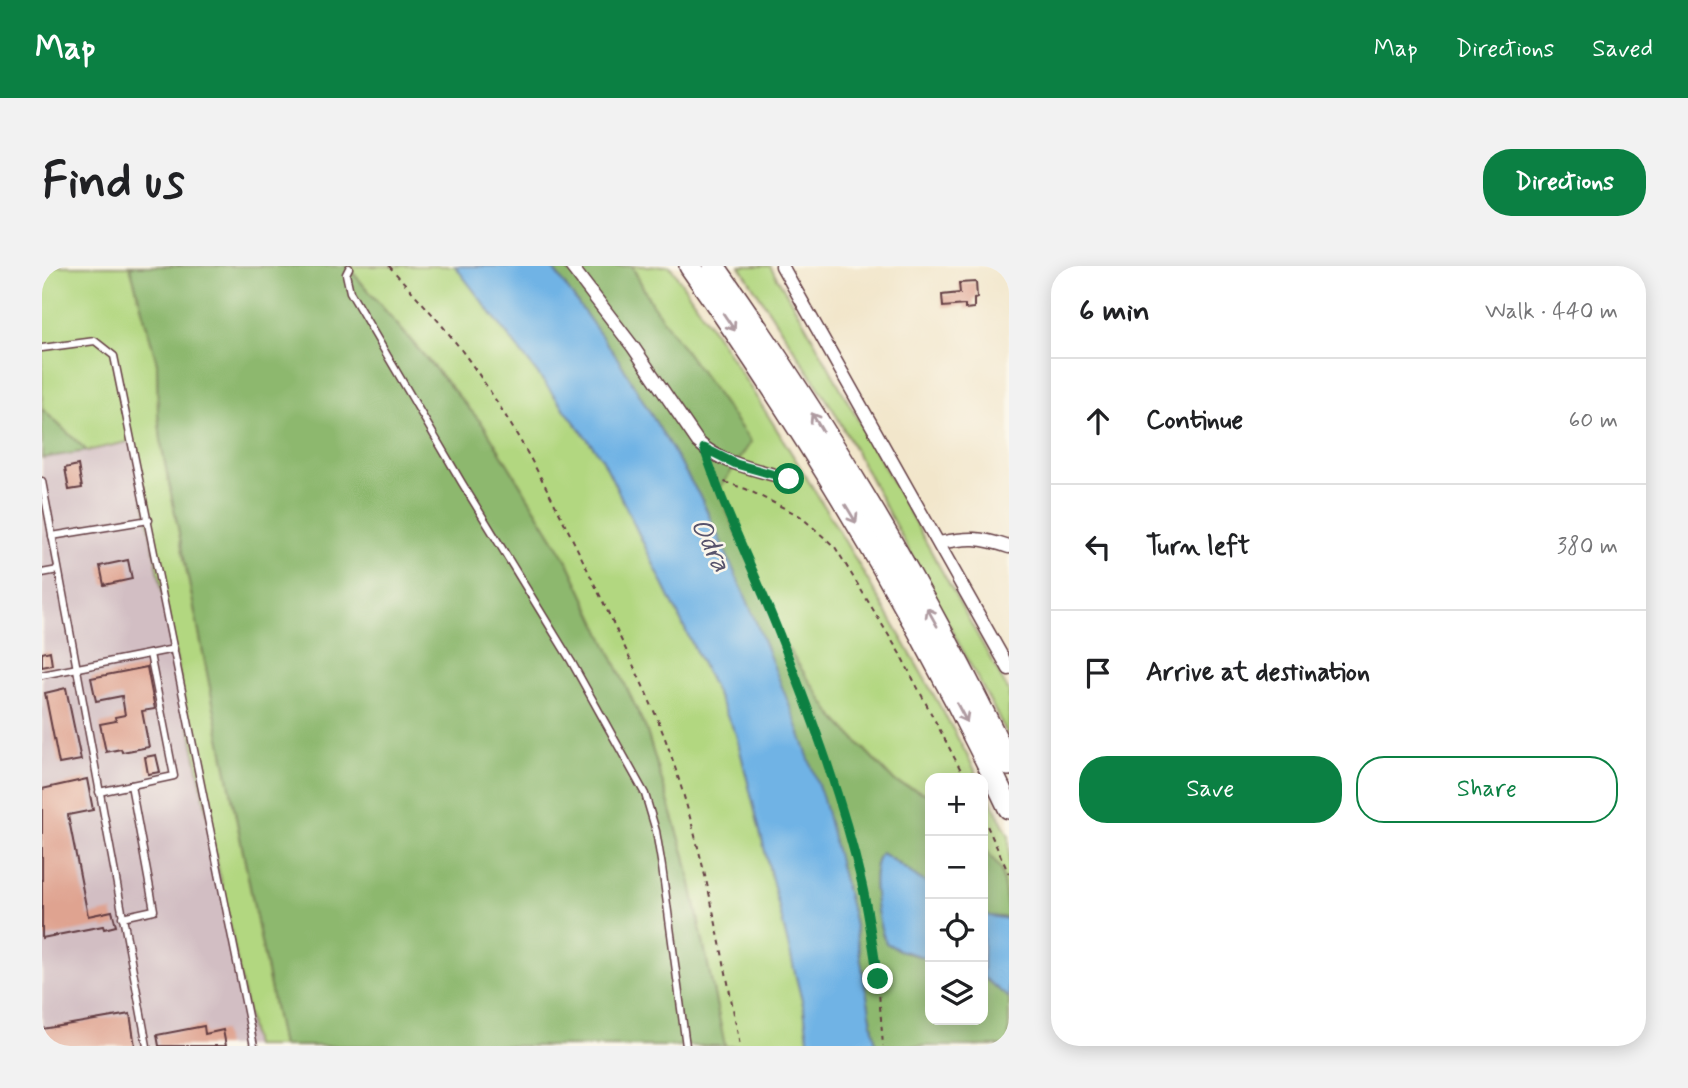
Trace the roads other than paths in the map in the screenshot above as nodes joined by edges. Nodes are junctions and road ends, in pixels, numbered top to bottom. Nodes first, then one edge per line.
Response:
1 (571, 266) edge
2 (691, 266) edge
3 (714, 266) edge
4 (782, 266) edge
5 (349, 268) dead end
6 (42, 348) edge
7 (789, 479) dead end
8 (42, 481) edge
9 (149, 520) junction
10 (52, 536) junction
11 (939, 543) junction
12 (1009, 547) edge
13 (58, 570) junction
14 (42, 573) edge
15 (174, 649) junction
16 (150, 653) junction
17 (76, 668) junction
18 (1009, 669) edge
19 (42, 674) edge
20 (1009, 765) edge
21 (131, 785) junction
22 (99, 792) junction
23 (1009, 808) edge
24 (122, 917) junction
25 (147, 1046) edge
26 (254, 1046) edge
27 (685, 1046) edge

1 - 7 street
2 -> 23 highway
20 -> 3 highway
4 - 11 street
5 - 27 lane
6 - 9 lane
8 - 10 lane
9 - 10 lane
9 - 15 lane
10 - 13 lane
11 - 12 street
11 - 18 street
13 - 14 lane
13 - 17 lane
15 - 16 lane
15 - 26 lane
16 - 17 lane
16 - 21 lane
17 - 19 lane
17 - 22 lane
21 - 22 lane
21 - 24 lane
22 - 24 lane
24 - 25 lane

